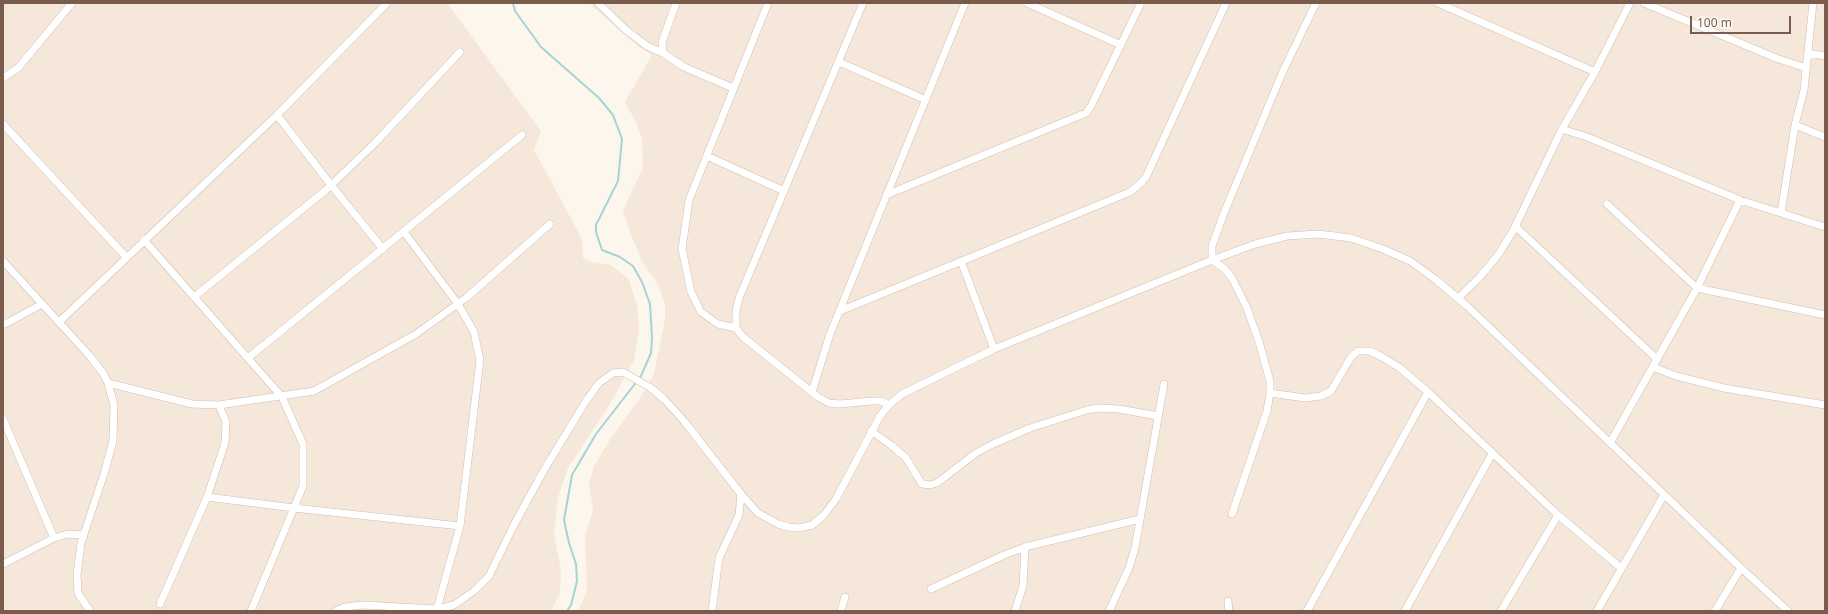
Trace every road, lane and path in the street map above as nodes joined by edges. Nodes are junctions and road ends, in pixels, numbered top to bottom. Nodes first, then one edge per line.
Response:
1 (72, 3) edge
2 (387, 3) edge
3 (598, 3) edge
4 (676, 3) edge
5 (768, 3) edge
6 (863, 3) edge
7 (965, 3) edge
8 (1027, 3) edge
9 (1142, 3) edge
10 (1226, 3) edge
11 (1316, 3) edge
12 (1438, 3) edge
13 (1630, 3) edge
14 (1644, 3) edge
15 (1813, 3) edge
16 (1121, 45) junction
17 (460, 52) dead end
18 (663, 53) junction
19 (1808, 53) junction
20 (1825, 56) edge
21 (839, 62) junction
22 (1806, 68) junction
23 (1595, 72) junction
24 (3, 78) edge
25 (734, 88) junction
26 (926, 100) junction
27 (277, 114) junction
28 (3, 124) edge
29 (1795, 125) junction
30 (1562, 129) junction
31 (522, 135) dead end
32 (1825, 137) edge
33 (707, 156) junction
34 (331, 185) junction
35 (784, 191) junction
36 (886, 195) junction
37 (1740, 200) junction
38 (1607, 204) dead end
39 (1781, 213) junction
40 (550, 224) dead end
41 (1515, 226) junction
42 (1825, 228) edge
43 (404, 232) junction
44 (144, 240) junction
45 (383, 249) junction
46 (126, 257) junction
47 (1212, 260) junction
48 (3, 261) edge
49 (961, 261) junction
50 (1697, 288) junction
51 (194, 297) junction
52 (1458, 298) junction
53 (42, 304) junction
54 (458, 304) junction
55 (840, 311) junction
56 (1825, 315) edge
57 (59, 322) junction
58 (3, 325) edge
59 (736, 328) junction
60 (994, 349) junction
61 (248, 358) junction
62 (1657, 358) junction
63 (1653, 367) junction
64 (108, 383) junction
65 (1164, 384) dead end
66 (812, 392) junction
67 (1428, 392) junction
68 (1270, 393) junction
69 (282, 397) junction
70 (889, 405) junction
71 (1825, 405) edge
72 (219, 406) junction
73 (1158, 416) junction
74 (3, 419) edge
75 (871, 431) junction
76 (1610, 443) junction
77 (1492, 454) junction
78 (741, 494) junction
79 (1664, 495) junction
80 (208, 497) junction
81 (294, 508) junction
82 (1232, 514) dead end
83 (1558, 515) junction
84 (1140, 519) junction
85 (460, 526) junction
86 (84, 535) junction
87 (54, 538) junction
88 (1025, 547) junction
89 (3, 564) edge
90 (1621, 568) junction
91 (1741, 568) junction
92 (931, 589) dead end
93 (845, 597) dead end
94 (1228, 601) dead end
95 (160, 604) dead end
96 (437, 609) junction
97 (90, 611) edge
98 (251, 611) edge
99 (336, 611) edge
100 (712, 611) edge
101 (841, 611) edge
102 (1015, 611) edge
103 (1109, 611) edge
104 (1229, 611) edge
105 (1307, 611) edge
106 (1405, 611) edge
107 (1500, 611) edge
108 (1597, 611) edge
109 (1715, 611) edge
110 (1788, 611) edge

1 - 24 street
2 - 27 street
3 - 18 street
4 - 18 street
5 - 25 street
6 - 21 street
7 - 26 street
8 - 16 street
9 - 16 street
10 - 49 street
11 - 47 street
12 - 23 street
13 - 23 street
14 - 22 street
15 - 19 street
16 - 36 street
17 - 34 street
18 - 25 street
19 - 20 street
19 - 22 street
21 - 26 street
21 - 35 street
22 - 29 street
23 - 30 street
25 - 33 street
26 - 36 street
27 - 34 street
27 - 44 street
28 - 46 street
29 - 32 street
29 - 39 street
30 - 37 street
30 - 41 street
31 - 43 street
33 - 35 street
33 - 59 street
34 - 45 street
34 - 51 street
35 - 59 street
36 - 55 street
37 - 39 street
37 - 50 street
38 - 50 street
39 - 42 street
40 - 54 street
41 - 52 street
41 - 62 street
43 - 45 street
43 - 54 street
44 - 46 street
44 - 51 street
45 - 61 street
46 - 57 street
47 - 52 street
47 - 60 street
47 - 68 street
48 - 53 street
49 - 55 street
49 - 60 street
50 - 56 street
50 - 62 street
51 - 61 street
52 - 76 street
53 - 57 street
53 - 58 street
54 - 69 street
54 - 85 street
55 - 66 street
57 - 64 street
59 - 66 street
60 - 70 street
61 - 69 street
62 - 63 street
63 - 71 street
63 - 76 street
64 - 72 street
64 - 86 street
65 - 73 street
66 - 70 street
67 - 68 street
67 - 77 street
67 - 105 street
68 - 82 street
69 - 72 street
69 - 81 street
70 - 75 street
72 - 80 street
73 - 75 street
73 - 84 street
74 - 87 street
75 - 78 street
76 - 79 street
77 - 83 street
77 - 106 street
78 - 96 street
78 - 100 street
79 - 90 street
79 - 91 street
80 - 81 street
80 - 95 street
81 - 85 street
81 - 98 street
83 - 90 street
83 - 107 street
84 - 88 street
84 - 103 street
85 - 96 street
86 - 87 street
86 - 97 street
87 - 89 street
88 - 92 street
88 - 102 street
90 - 108 street
91 - 109 street
91 - 110 street
93 - 101 street
94 - 104 street
96 - 99 street

